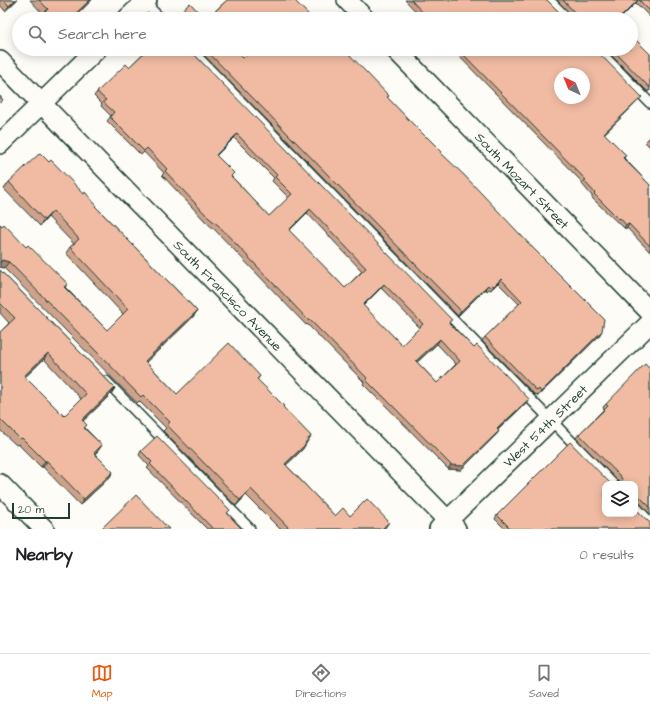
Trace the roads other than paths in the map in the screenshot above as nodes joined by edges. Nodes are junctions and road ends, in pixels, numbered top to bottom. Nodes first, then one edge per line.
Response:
1 (347, 0) edge
2 (549, 0) edge
3 (144, 1) edge
4 (134, 12) edge
5 (154, 12) edge
6 (359, 12) edge
7 (561, 12) edge
8 (90, 56) edge
9 (197, 56) edge
10 (402, 56) edge
11 (604, 56) edge
12 (0, 61) edge
13 (42, 103) junction
14 (650, 103) edge
15 (0, 144) edge
16 (650, 312) edge
17 (650, 323) edge
18 (100, 375) edge
19 (551, 420) junction
20 (610, 481) edge
21 (0, 484) edge
22 (638, 509) edge
23 (650, 522) edge
24 (448, 526) edge
25 (44, 529) edge
26 (250, 529) edge

1 - 6 street
2 - 7 lane
3 - 4 street
3 - 5 lane
8 - 13 street
9 - 19 lane
10 - 16 street, South Mozart Street
11 - 14 lane
12 - 13 street, South Francisco Avenue
13 - 15 street
13 - 24 street, South Francisco Avenue
17 - 19 street, West 54th Street
18 - 26 lane
19 - 20 lane
19 - 24 street, West 54th Street
21 - 25 street
22 - 23 lane

